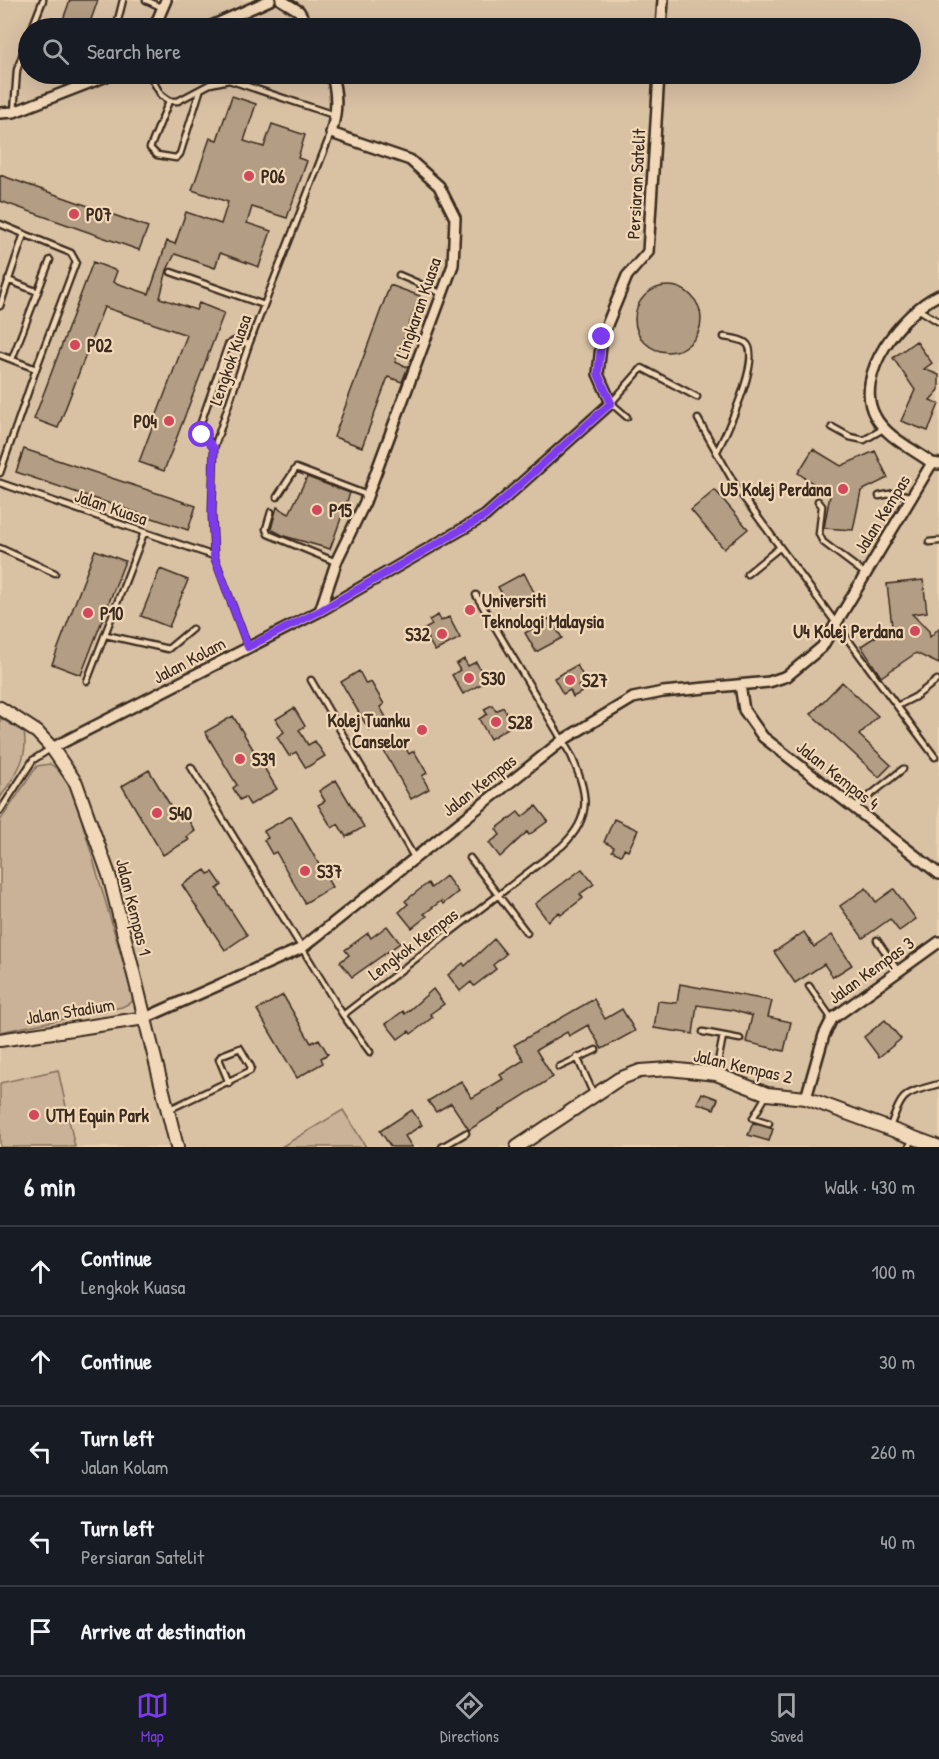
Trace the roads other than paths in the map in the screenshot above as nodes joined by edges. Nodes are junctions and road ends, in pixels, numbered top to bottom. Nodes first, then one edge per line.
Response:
1 (43, 0) edge
2 (123, 0) edge
3 (146, 0) edge
4 (270, 0) edge
5 (281, 0) edge
6 (663, 0) edge
7 (164, 4) edge
8 (36, 18) edge
9 (118, 18) edge
10 (158, 18) edge
11 (230, 18) edge
12 (303, 18) edge
13 (662, 18) edge
14 (18, 67) edge
15 (86, 84) edge
16 (155, 84) edge
17 (213, 84) edge
18 (241, 84) edge
19 (334, 84) edge
20 (658, 84) edge
21 (200, 91) junction
22 (169, 101) junction
23 (14, 112) junction
24 (0, 113) edge
25 (336, 116) junction
26 (331, 133) junction
27 (0, 224) edge
28 (24, 234) junction
29 (50, 260) dead end
30 (171, 272) dead end
31 (399, 274) dead end
32 (8, 280) junction
33 (38, 292) junction
34 (443, 294) junction
35 (939, 295) edge
36 (264, 305) junction
37 (0, 306) edge
38 (918, 309) junction
39 (939, 322) edge
40 (724, 337) dead end
41 (249, 344) junction
42 (0, 355) edge
43 (12, 360) junction
44 (36, 369) junction
45 (697, 397) dead end
46 (611, 403) junction
47 (627, 417) dead end
48 (698, 419) dead end
49 (832, 427) dead end
50 (883, 429) junction
51 (214, 448) junction
52 (716, 453) junction
53 (936, 463) edge
54 (0, 473) edge
55 (0, 483) edge
56 (367, 495) junction
57 (879, 496) dead end
58 (277, 497) dead end
59 (818, 501) dead end
60 (910, 502) junction
61 (272, 512) dead end
62 (144, 533) junction
63 (939, 541) edge
64 (929, 542) dead end
65 (0, 548) edge
66 (779, 548) junction
67 (214, 556) junction
68 (336, 562) junction
69 (55, 573) dead end
70 (864, 573) junction
71 (747, 574) dead end
72 (476, 595) dead end
73 (320, 611) junction
74 (836, 623) junction
75 (192, 629) dead end
76 (106, 634) junction
77 (248, 647) junction
78 (311, 680) dead end
79 (936, 680) dead end
80 (87, 681) dead end
81 (741, 685) junction
82 (897, 706) junction
83 (0, 708) edge
84 (563, 740) junction
85 (52, 748) junction
86 (935, 757) dead end
87 (191, 767) dead end
88 (903, 769) dead end
89 (854, 809) junction
90 (0, 811) edge
91 (414, 857) junction
92 (470, 858) dead end
93 (939, 874) edge
94 (499, 895) junction
95 (527, 933) dead end
96 (877, 939) dead end
97 (939, 942) edge
98 (302, 948) junction
99 (898, 971) junction
100 (809, 986) dead end
101 (343, 1015) junction
102 (145, 1018) junction
103 (832, 1019) junction
104 (703, 1032) dead end
105 (723, 1036) junction
106 (740, 1039) dead end
107 (0, 1040) edge
108 (596, 1050) dead end
109 (370, 1052) dead end
110 (577, 1057) junction
111 (559, 1067) dead end
112 (716, 1074) junction
113 (230, 1083) junction
114 (939, 1084) edge
115 (767, 1094) junction
116 (594, 1095) junction
117 (806, 1098) junction
118 (168, 1110) junction
119 (770, 1123) dead end
120 (889, 1130) junction
121 (466, 1133) dead end
122 (911, 1142) edge
123 (452, 1144) edge
124 (177, 1147) edge
125 (442, 1147) edge
126 (517, 1147) edge
127 (939, 1147) edge

1 - 8 lane
2 - 9 lane
3 - 7 lane
4 - 11 street
5 - 12 street
6 - 13 street
7 - 10 street
14 - 23 lane
15 - 23 street
16 - 22 lane
17 - 21 lane
18 - 25 lane
19 - 25 street
20 - 46 street, Persiaran Satelit
21 - 22 lane
21 - 22 lane
23 - 24 street
25 - 26 street
26 - 34 street, Lingkaran Kuasa
26 - 36 lane, Lengkok Kuasa
27 - 28 lane
28 - 32 lane
28 - 44 lane
29 - 33 lane
30 - 36 lane
31 - 34 lane
32 - 33 lane
32 - 37 lane
33 - 43 lane
34 - 56 street, Lingkaran Kuasa
35 - 38 street
36 - 41 lane, Lengkok Kuasa
38 - 39 lane
38 - 50 street
40 - 52 lane
41 - 51 lane, Lengkok Kuasa
41 - 51 lane
42 - 43 lane
43 - 44 lane
44 - 54 lane
45 - 46 lane
46 - 47 lane, Persiaran Satelit
46 - 73 street, Jalan Kolam
48 - 52 lane
49 - 50 lane
50 - 53 street
51 - 67 lane, Lengkok Kuasa
52 - 66 lane
53 - 60 street, Jalan Kempas
55 - 62 lane, Jalan Kuasa
56 - 58 lane
56 - 68 street, Lingkaran Kuasa
57 - 60 lane
59 - 70 lane
60 - 70 street, Jalan Kempas
61 - 68 lane
62 - 67 lane, Jalan Kuasa
62 - 76 lane
63 - 64 lane
65 - 69 lane
66 - 71 lane
66 - 74 lane
67 - 77 lane, Lengkok Kuasa
68 - 73 street, Lingkaran Kuasa
70 - 74 street, Jalan Kempas
72 - 84 lane, Lengkok Kempas
73 - 77 street, Jalan Kolam
74 - 81 street, Jalan Kempas
74 - 82 lane
75 - 76 lane
76 - 80 lane
77 - 85 street, Jalan Kolam
78 - 91 lane
79 - 82 lane
81 - 84 street, Jalan Kempas
81 - 89 street, Jalan Kempas 4
82 - 86 lane
83 - 85 street, Jalan Kempas 1
84 - 91 street, Jalan Kempas
84 - 94 lane, Lengkok Kempas
85 - 90 lane, Jalan Kolam
85 - 102 street, Jalan Kempas 1
87 - 98 lane
88 - 89 lane
89 - 93 street, Jalan Kempas 4
91 - 98 street, Jalan Kempas
92 - 94 lane
94 - 95 lane
94 - 101 lane, Lengkok Kempas
96 - 99 lane
97 - 99 street, Jalan Kempas 3
98 - 101 lane
98 - 102 street, Jalan Kempas
99 - 103 street, Jalan Kempas 3
100 - 103 lane
101 - 109 lane
102 - 107 street, Jalan Stadium
102 - 118 street, Jalan Kempas 1
103 - 117 street, Jalan Kempas 3
104 - 105 lane
105 - 106 lane
105 - 112 lane
108 - 110 lane
110 - 111 lane
110 - 116 lane
112 - 115 street, Jalan Kempas 2
112 - 116 street, Jalan Kempas 2
113 - 113 lane
113 - 118 lane
114 - 120 lane
115 - 117 street, Jalan Kempas 2
115 - 119 lane
116 - 126 street, Jalan Kempas 2
117 - 120 street, Jalan Kempas 2
118 - 124 street, Jalan Kempas 1
120 - 122 street, Jalan Kempas 2
121 - 123 lane
122 - 127 street, Jalan Kempas 2
123 - 125 lane

